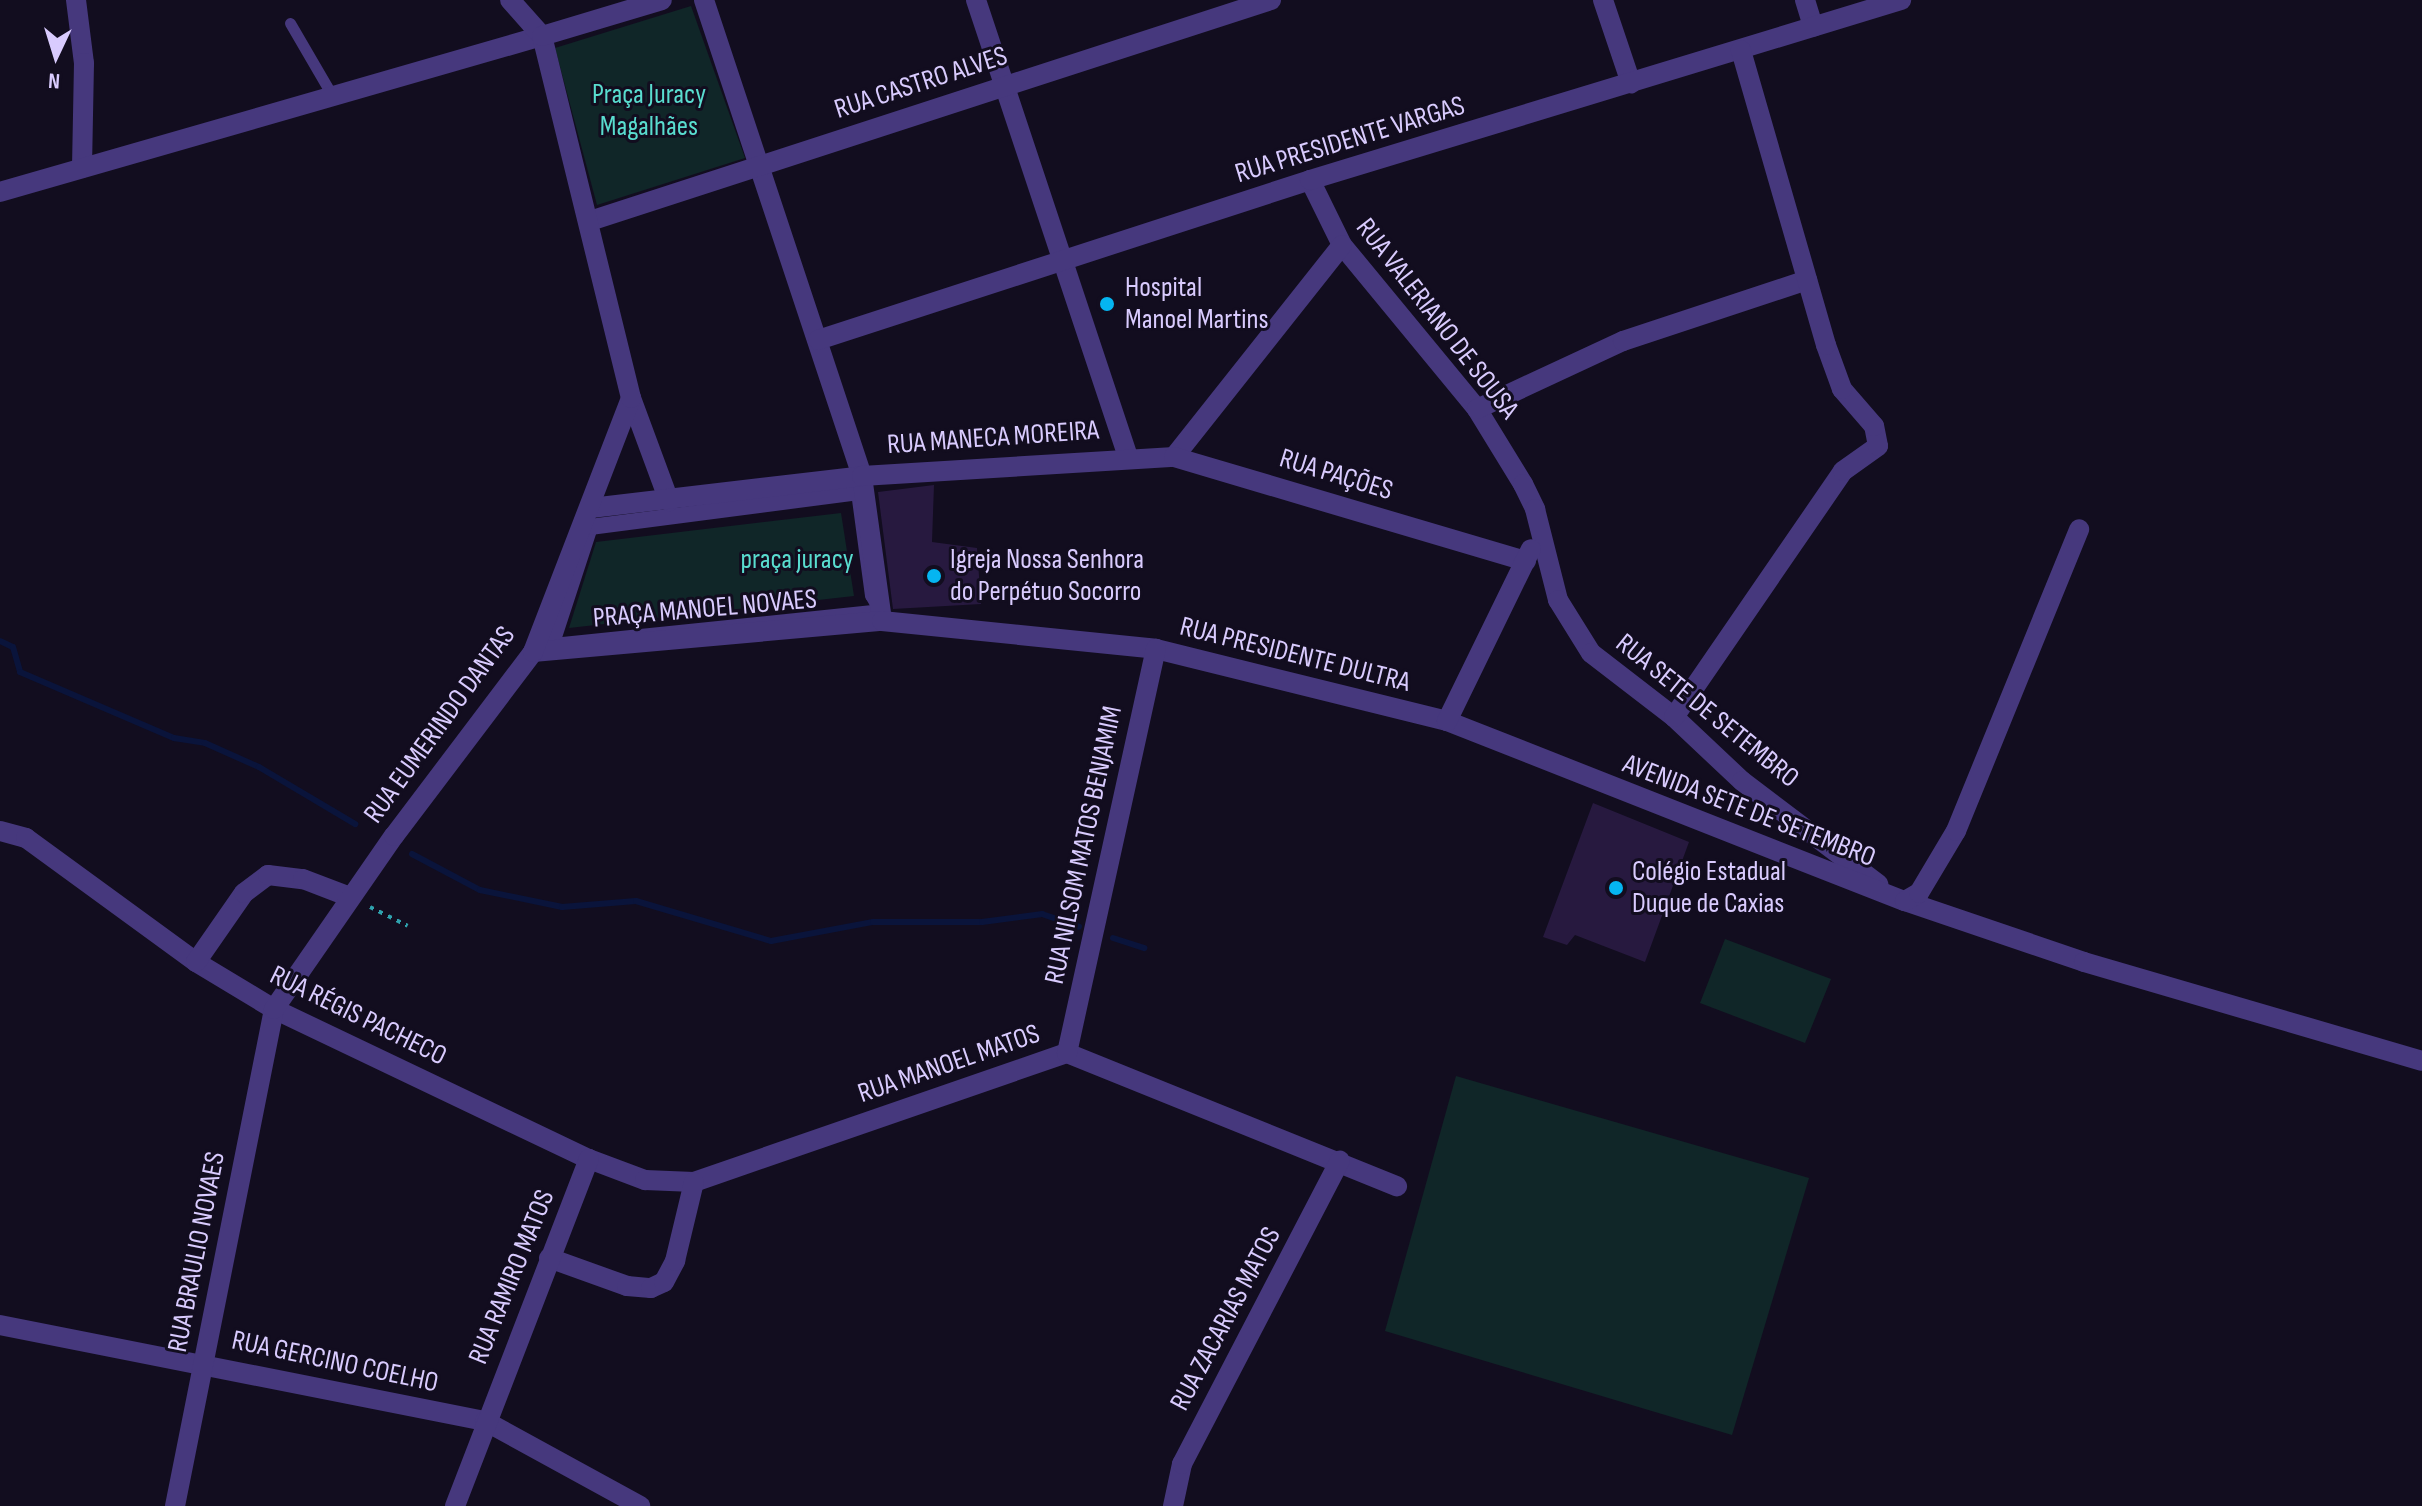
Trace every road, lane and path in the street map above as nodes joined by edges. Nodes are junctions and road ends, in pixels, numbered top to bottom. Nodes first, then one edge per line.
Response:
1 (76, 0) edge
2 (510, 0) edge
3 (662, 0) edge
4 (704, 0) edge
5 (976, 0) edge
6 (1271, 0) edge
7 (1603, 0) edge
8 (1805, 0) edge
9 (1901, 0) edge
10 (290, 23) dead end
11 (1813, 27) junction
12 (542, 36) junction
13 (1741, 50) junction
14 (1631, 83) junction
15 (1003, 85) junction
16 (333, 97) junction
17 (761, 165) junction
18 (82, 168) junction
19 (1310, 180) junction
20 (0, 192) edge
21 (590, 221) junction
22 (1342, 245) junction
23 (1061, 261) junction
24 (1807, 280) junction
25 (818, 340) junction
26 (631, 398) junction
27 (1477, 409) junction
28 (1128, 456) junction
29 (1174, 457) junction
30 (862, 476) junction
31 (669, 501) junction
32 (591, 508) junction
33 (2079, 529) dead end
34 (1538, 534) junction
35 (1526, 561) junction
36 (881, 615) junction
37 (1156, 649) junction
38 (533, 652) junction
39 (1674, 717) junction
40 (1447, 721) junction
41 (1588, 778) joint
42 (0, 831) edge
43 (350, 897) junction
44 (1898, 898) junction
45 (408, 926) dead end
46 (196, 962) junction
47 (274, 1009) junction
48 (1067, 1053) junction
49 (2422, 1061) edge
50 (589, 1159) junction
51 (1340, 1161) junction
52 (694, 1182) junction
53 (1397, 1186) dead end
54 (549, 1258) junction
55 (0, 1325) edge
56 (204, 1363) junction
57 (485, 1421) junction
58 (631, 1505) edge
59 (175, 1506) edge
60 (455, 1506) edge
61 (1173, 1506) edge

1 - 18 street
2 - 12 street
3 - 12 street
4 - 17 street
5 - 15 street
6 - 15 street, RUA CASTRO ALVES
7 - 14 street
8 - 11 street
9 - 11 street, RUA PRESIDENTE VARGAS
10 - 16 lane
11 - 13 street, RUA PRESIDENTE VARGAS
12 - 16 street
12 - 21 street
13 - 14 street, RUA PRESIDENTE VARGAS
13 - 24 street
14 - 19 street, RUA PRESIDENTE VARGAS
15 - 17 street, RUA CASTRO ALVES
15 - 23 street
16 - 18 street
17 - 21 street, RUA CASTRO ALVES
17 - 25 street
18 - 20 street
19 - 22 street, RUA VALERIANO DE SOUSA
19 - 23 street, RUA PRESIDENTE VARGAS
21 - 26 street
22 - 27 street, RUA VALERIANO DE SOUSA
22 - 29 street
23 - 25 street, RUA PRESIDENTE VARGAS
23 - 28 street
24 - 27 street
24 - 39 street
25 - 30 street
26 - 31 street
26 - 32 street, RUA EUMERINDO DANTAS
27 - 34 street, RUA VALERIANO DE SOUSA
28 - 29 street, RUA PAÇÕES
28 - 30 street, RUA MANECA MOREIRA
29 - 35 street, RUA PAÇÕES
30 - 31 street
30 - 36 street
31 - 32 street
32 - 38 street, RUA EUMERINDO DANTAS
33 - 44 street
34 - 35 street
34 - 39 street, RUA SETE DE SETEMBRO
35 - 40 street
36 - 36 street
36 - 37 street, RUA PRESIDENTE DULTRA
36 - 38 street, PRAÇA MANOEL NOVAES
37 - 40 street, RUA PRESIDENTE DULTRA
37 - 48 street, RUA NILSOM MATOS BENJAMIM
38 - 43 street, RUA EUMERINDO DANTAS
39 - 44 street, RUA SETE DE SETEMBRO
40 - 41 street, RUA PRESIDENTE DULTRA
41 - 44 street, AVENIDA SETE DE SETEMBRO
42 - 46 street, RUA RÉGIS PACHECO
43 - 45 path
43 - 46 street
43 - 47 street, RUA EUMERINDO DANTAS
44 - 49 street, AVENIDA SETE DE SETEMBRO
46 - 47 street, RUA RÉGIS PACHECO
47 - 50 street, RUA RÉGIS PACHECO
47 - 56 street, RUA BRAULIO NOVAES
48 - 51 street, RUA MANOEL MATOS
48 - 52 street, RUA MANOEL MATOS
50 - 52 street, RUA RÉGIS PACHECO
50 - 54 street, RUA RAMIRO MATOS
51 - 53 street, RUA MANOEL MATOS
51 - 61 street, RUA ZACARIAS MATOS
52 - 54 street
54 - 57 street, RUA RAMIRO MATOS
55 - 56 street, RUA GERCINO COELHO
56 - 57 street, RUA GERCINO COELHO
56 - 59 street, RUA BRAULIO NOVAES
57 - 58 street, RUA GERCINO COELHO
57 - 60 street, RUA RAMIRO MATOS

